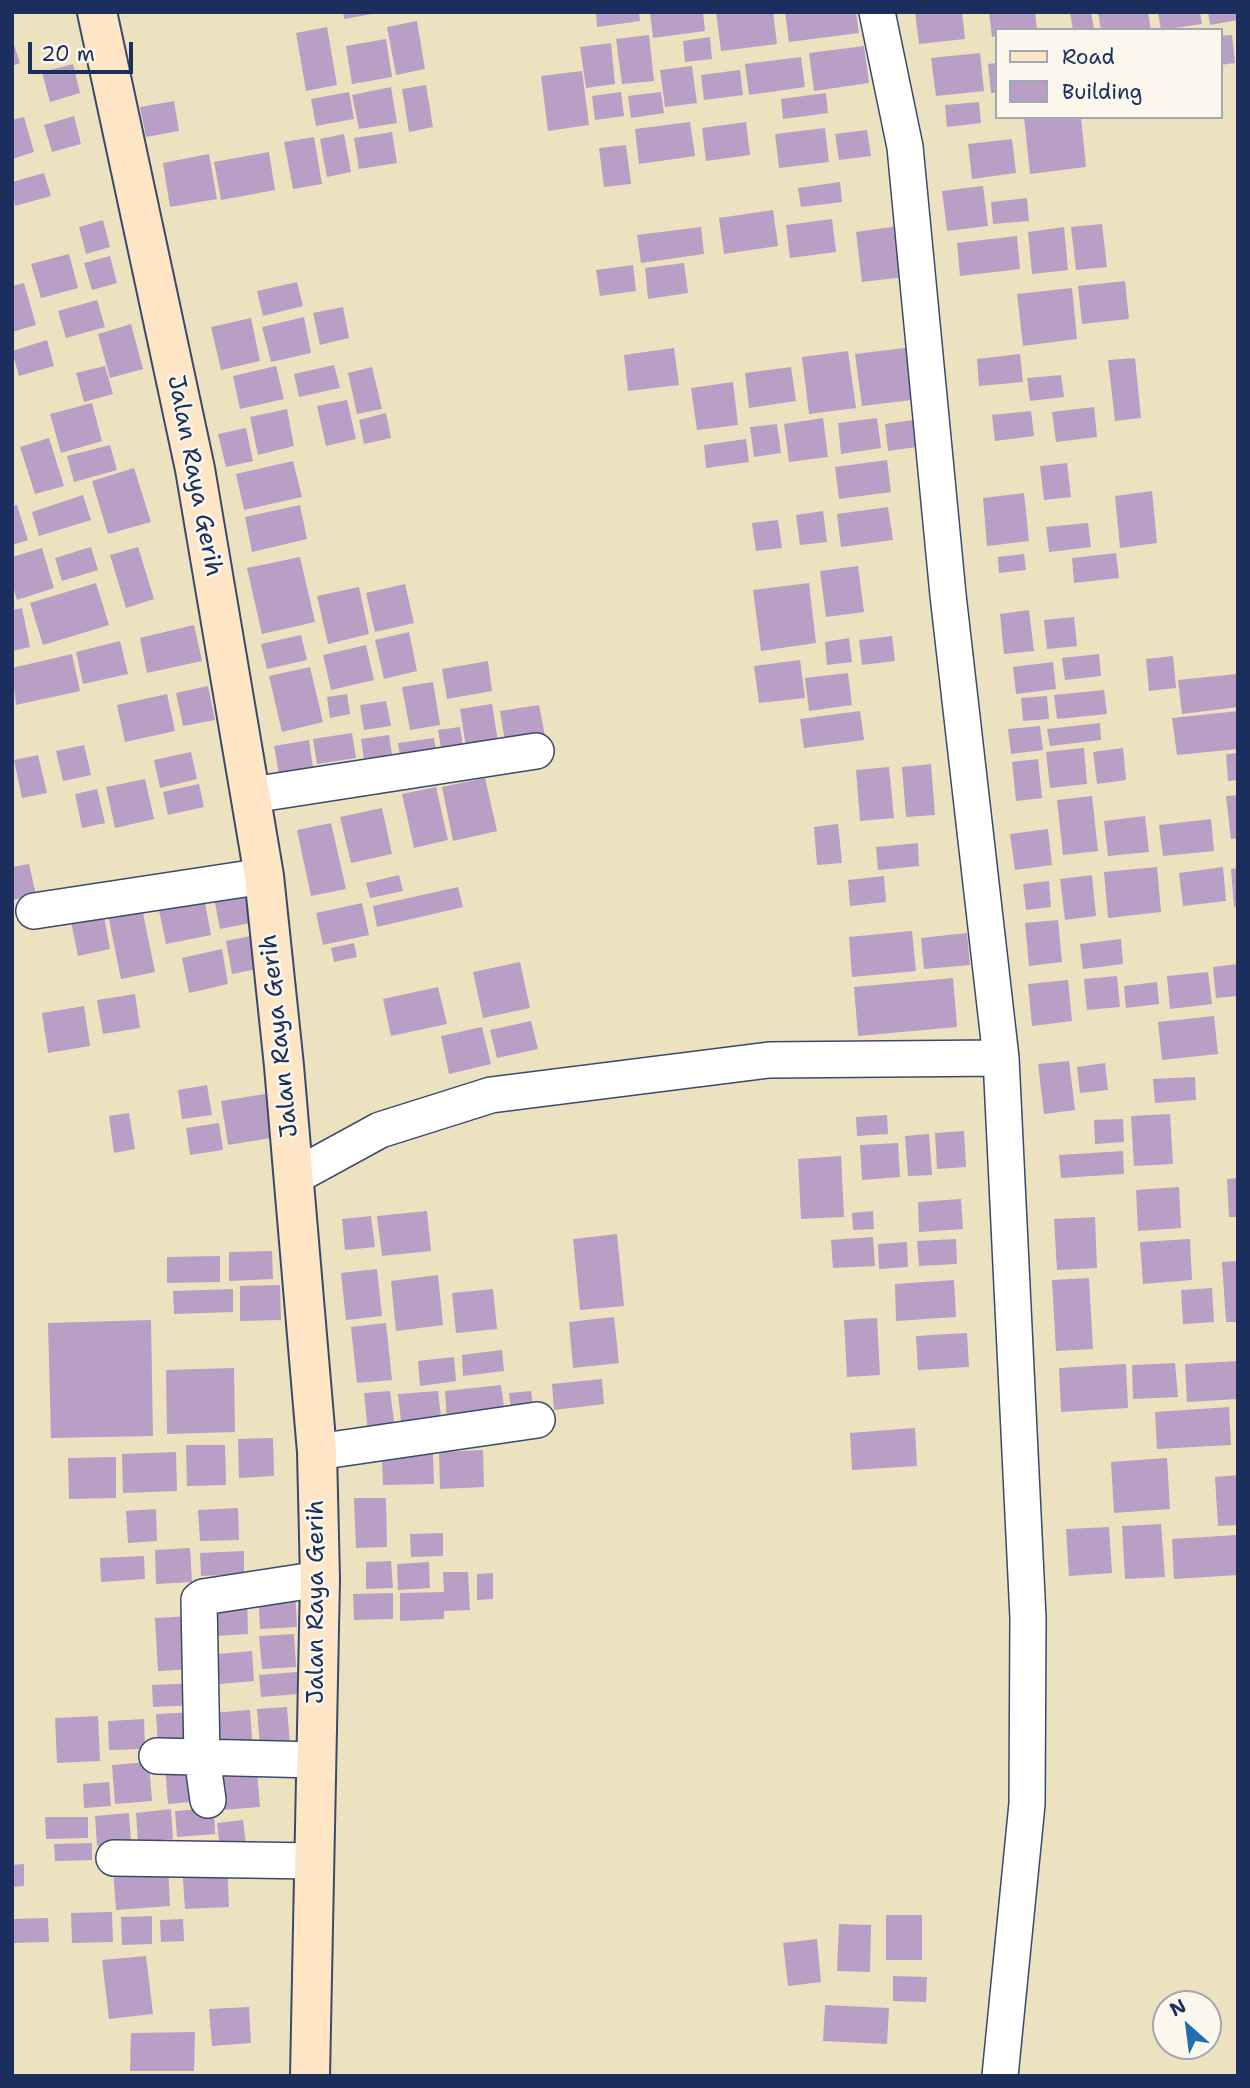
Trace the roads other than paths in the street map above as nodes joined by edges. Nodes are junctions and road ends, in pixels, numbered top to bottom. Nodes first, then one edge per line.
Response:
1 (97, 12) edge
2 (877, 12) edge
3 (536, 751) dead end
4 (252, 795) junction
5 (264, 876) junction
6 (34, 911) dead end
7 (1001, 1058) junction
8 (294, 1177) junction
9 (537, 1420) dead end
10 (317, 1452) junction
11 (320, 1579) junction
12 (157, 1756) dead end
13 (202, 1757) junction
14 (316, 1759) junction
15 (208, 1800) dead end
16 (114, 1858) dead end
17 (315, 1861) junction
18 (310, 2076) edge
19 (1000, 2076) edge

1 - 4 street, Jalan Raya Gerih
2 - 7 street
3 - 4 street
4 - 5 street, Jalan Raya Gerih
5 - 6 street
5 - 8 street, Jalan Raya Gerih
7 - 8 street
7 - 19 street
8 - 10 street, Jalan Raya Gerih
9 - 10 street
10 - 11 street, Jalan Raya Gerih
11 - 13 street
11 - 14 street, Jalan Raya Gerih
12 - 13 street
13 - 14 street
13 - 15 street
14 - 17 street, Jalan Raya Gerih
16 - 17 street
17 - 18 street, Jalan Raya Gerih

